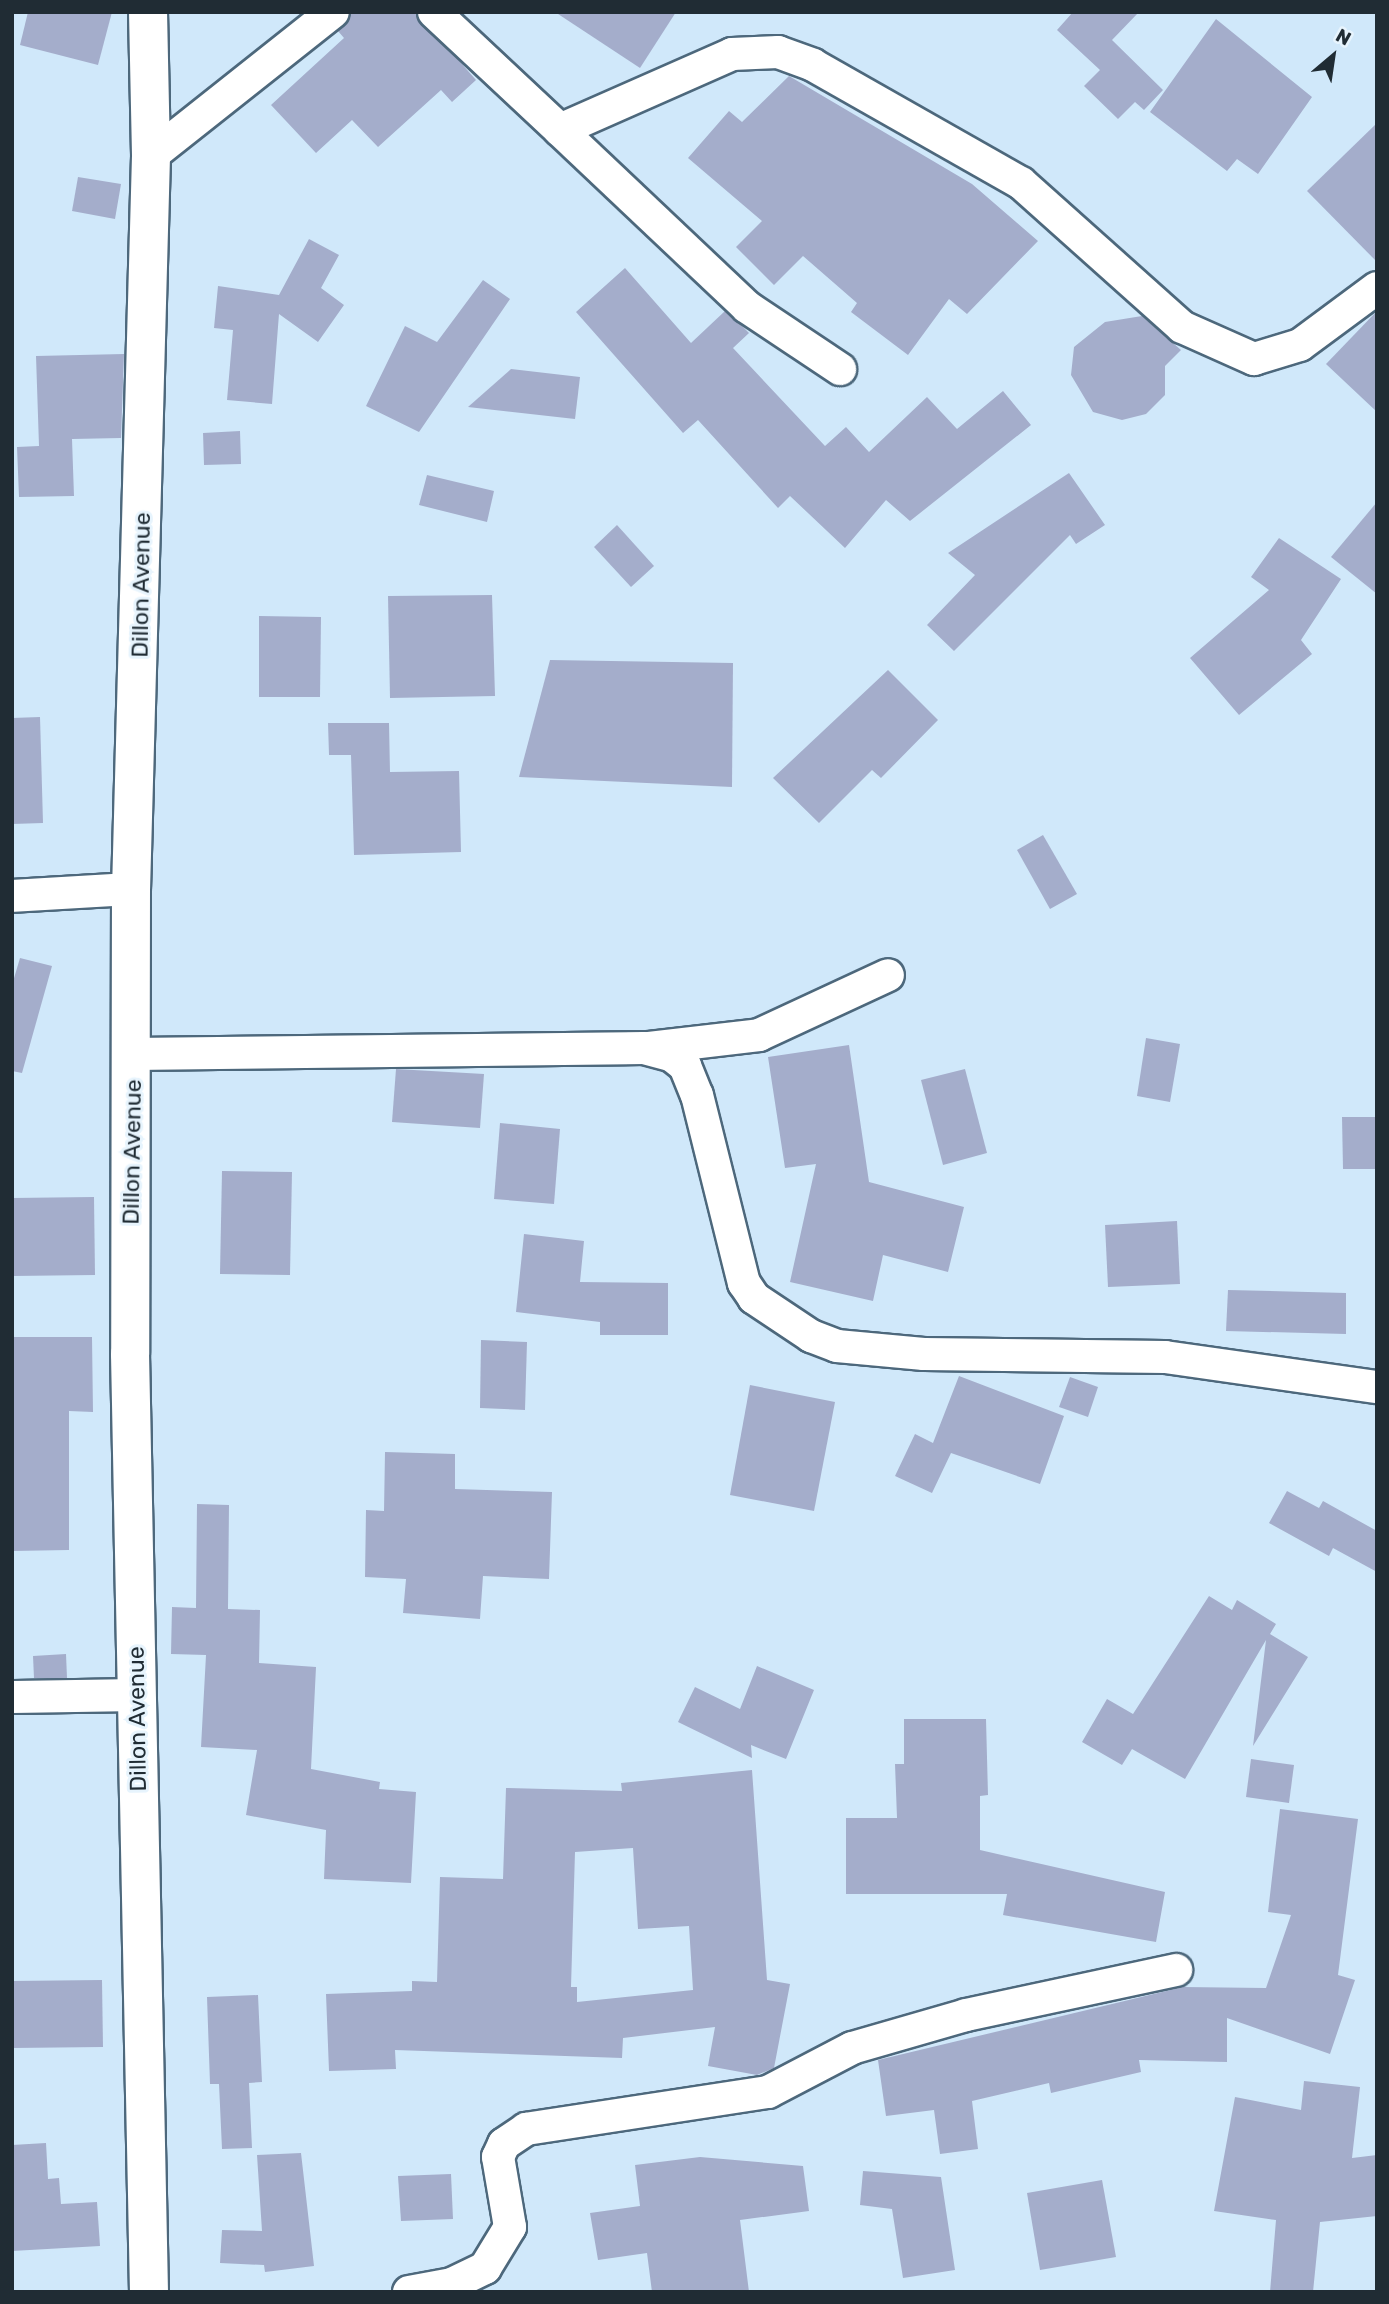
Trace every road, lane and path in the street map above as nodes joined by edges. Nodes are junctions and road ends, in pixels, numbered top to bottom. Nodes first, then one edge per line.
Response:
1 (148, 12) edge
2 (332, 12) edge
3 (434, 12) edge
4 (560, 130) junction
5 (151, 156) junction
6 (1377, 288) edge
7 (841, 369) dead end
8 (131, 889) junction
9 (12, 896) edge
10 (888, 975) dead end
11 (644, 1048) junction
12 (133, 1054) junction
13 (1377, 1387) edge
14 (136, 1695) junction
15 (12, 1697) edge
16 (1176, 1970) dead end
17 (149, 2292) edge
18 (409, 2292) edge

1 - 5 street, Dillon Avenue
2 - 5 street
3 - 4 street
4 - 6 street
4 - 7 street
5 - 8 street, Dillon Avenue
8 - 9 street
8 - 12 street, Dillon Avenue
10 - 11 street
11 - 12 street
11 - 13 street
12 - 14 street, Dillon Avenue
14 - 15 street
14 - 17 street, Dillon Avenue
16 - 18 street

